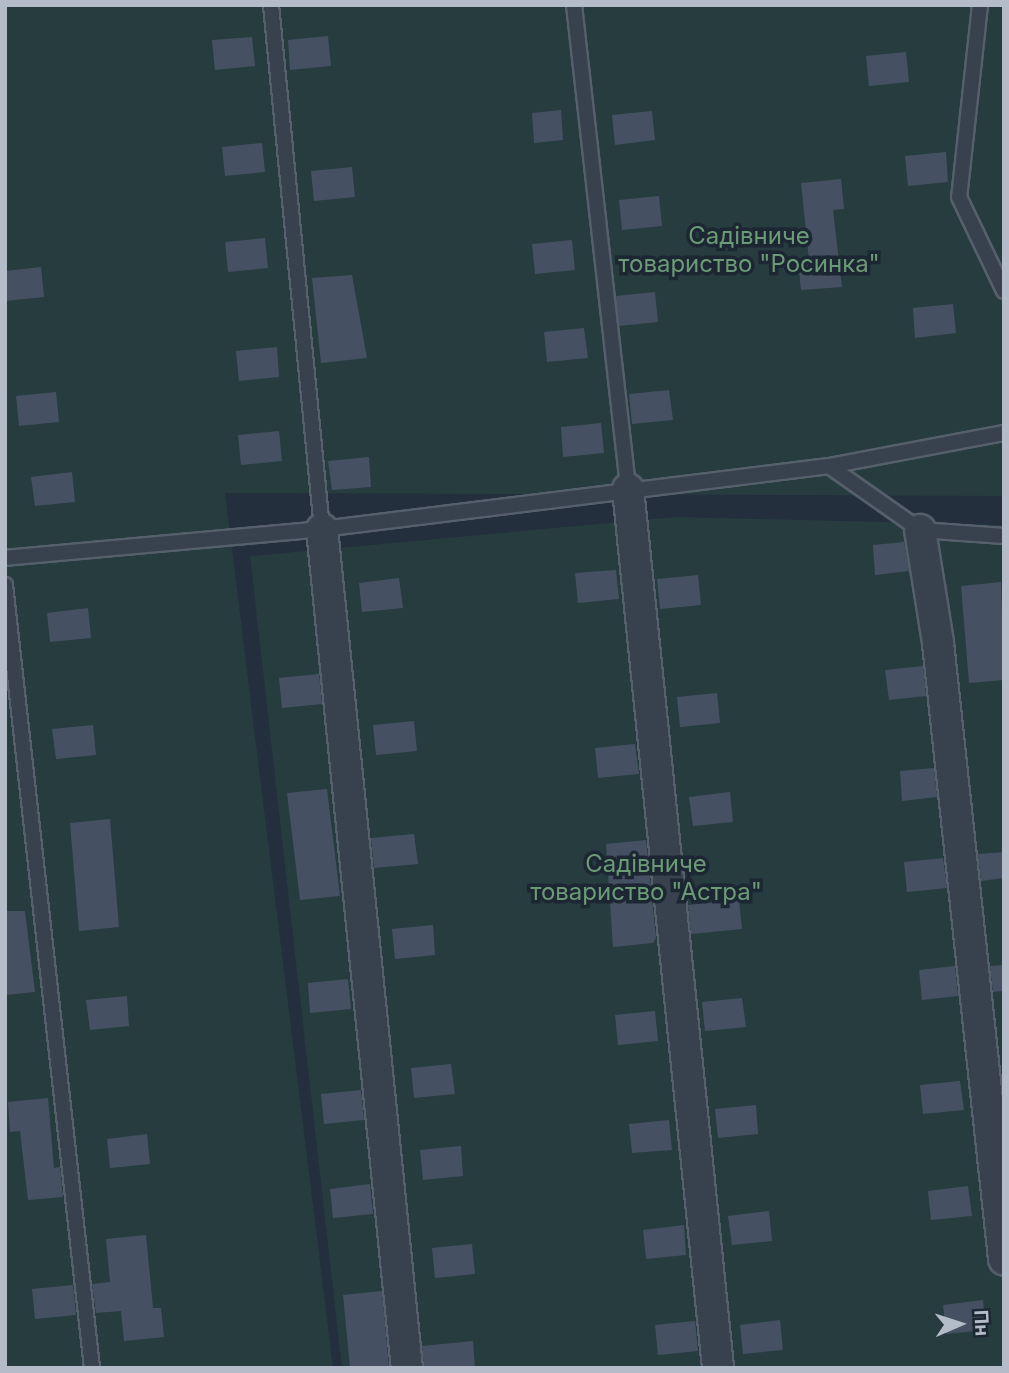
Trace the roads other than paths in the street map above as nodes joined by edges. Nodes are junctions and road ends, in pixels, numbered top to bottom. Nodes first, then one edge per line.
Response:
1 (271, 5) edge
2 (574, 5) edge
3 (980, 5) edge
4 (1004, 291) edge
5 (1004, 433) edge
6 (829, 466) junction
7 (628, 489) junction
8 (322, 529) junction
9 (920, 530) junction
10 (1004, 536) edge
11 (5, 558) edge
12 (5, 585) edge
13 (1004, 1259) edge
14 (92, 1368) edge
15 (407, 1368) edge
16 (718, 1368) edge

1 - 8 lane
2 - 7 lane
3 - 4 lane
5 - 6 lane
6 - 7 lane
6 - 9 lane
7 - 8 lane
7 - 16 street
8 - 11 lane
8 - 15 street
9 - 10 lane
9 - 13 street
12 - 14 lane

